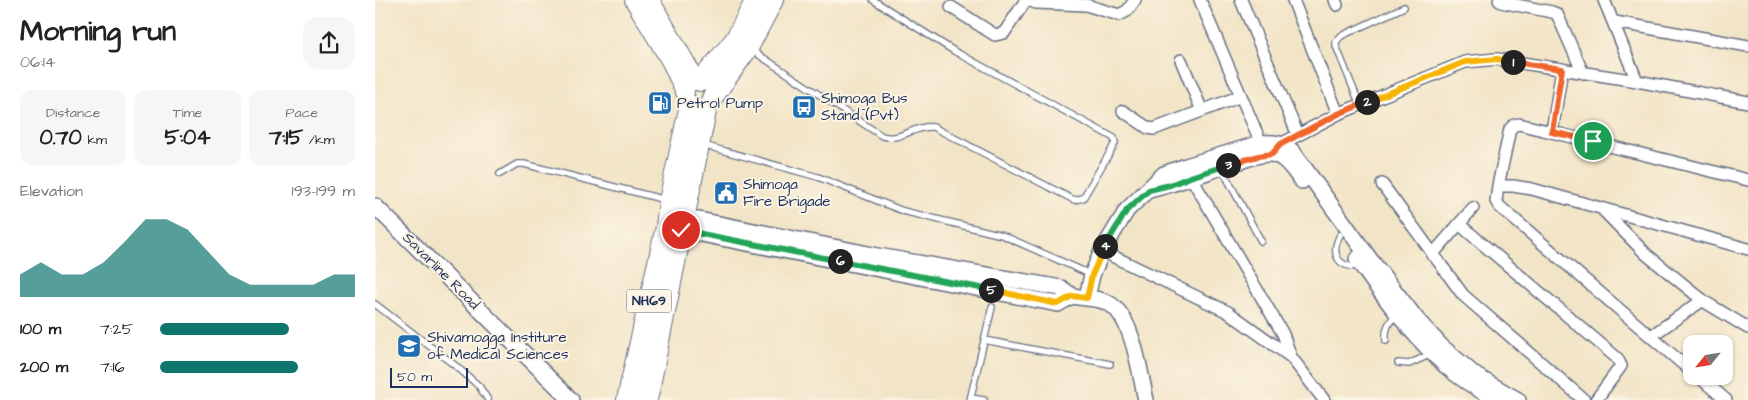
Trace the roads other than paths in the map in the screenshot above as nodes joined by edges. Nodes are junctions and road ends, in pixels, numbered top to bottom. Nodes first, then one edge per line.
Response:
1 (634, 0) edge
2 (650, 0) edge
3 (756, 0) edge
4 (773, 0) edge
5 (873, 0) edge
6 (1027, 0) edge
7 (1135, 0) edge
8 (1241, 0) edge
9 (1293, 0) edge
10 (1499, 0) edge
11 (1551, 0) edge
12 (1605, 0) edge
13 (1205, 2) edge
14 (951, 7) dead end
15 (1405, 7) dead end
16 (1557, 14) junction
17 (1615, 22) junction
18 (742, 44) junction
19 (1748, 46) edge
20 (1181, 60) dead end
21 (1562, 69) junction
22 (1583, 72) junction
23 (1637, 81) junction
24 (699, 94) junction
25 (1241, 96) junction
26 (1748, 102) edge
27 (1360, 105) junction
28 (1123, 111) dead end
29 (1202, 111) junction
30 (1338, 114) junction
31 (1552, 132) junction
32 (1298, 135) junction
33 (1261, 143) junction
34 (699, 144) junction
35 (1277, 149) junction
36 (1221, 167) junction
37 (1188, 171) junction
38 (500, 174) dead end
39 (1748, 180) edge
40 (1382, 184) dead end
41 (1498, 186) junction
42 (669, 201) junction
43 (375, 206) edge
44 (1473, 208) dead end
45 (1602, 209) junction
46 (682, 224) junction
47 (1459, 224) junction
48 (1261, 241) dead end
49 (1748, 249) edge
50 (1102, 251) junction
51 (1432, 255) junction
52 (1092, 275) junction
53 (1079, 297) junction
54 (1703, 300) junction
55 (375, 304) edge
56 (992, 307) dead end
57 (1397, 312) junction
58 (1748, 328) edge
59 (1651, 336) junction
60 (984, 340) junction
61 (1386, 341) dead end
62 (1438, 350) junction
63 (1291, 357) junction
64 (1398, 363) dead end
65 (1109, 364) dead end
66 (1683, 364) edge
67 (1708, 385) edge
68 (971, 399) edge
69 (489, 400) edge
70 (571, 400) edge
71 (627, 400) edge
72 (647, 400) edge
73 (984, 400) edge
74 (1146, 400) edge
75 (1324, 400) edge
76 (1497, 400) edge
77 (1518, 400) edge
78 (1584, 400) edge
79 (1596, 400) edge
80 (1726, 400) edge

1 - 24 main road
2 - 24 main road
3 - 18 highway, NH69
4 - 18 highway, NH69
5 - 18 lane
6 - 7 street
6 - 14 street
8 - 32 street
9 - 30 street
10 - 16 street
11 - 16 street
12 - 17 street
13 - 25 street
15 - 27 lane
16 - 22 street
17 - 19 street
17 - 23 street
18 - 24 highway, NH69
20 - 29 street
21 - 22 street
21 - 27 street
21 - 31 street
22 - 23 street
23 - 26 street
24 - 34 highway, NH69
24 - 42 highway, NH69
25 - 29 street
25 - 33 street
27 - 30 street
28 - 29 street
30 - 32 street
31 - 39 street
31 - 41 street
32 - 35 street
33 - 35 street
33 - 37 street
34 - 46 highway, NH69
34 - 52 lane
35 - 36 street
35 - 57 street
35 - 62 street
36 - 37 street
36 - 48 lane
37 - 50 street
37 - 63 street
38 - 42 lane
40 - 51 street
41 - 45 street
41 - 59 street
42 - 71 highway, NH69
43 - 70 street, Savarline Road
44 - 47 street
45 - 49 street
45 - 54 street
46 - 53 street
46 - 72 highway, NH69
47 - 51 street
47 - 79 street
50 - 52 street
50 - 63 street
51 - 78 street
52 - 53 street
53 - 74 street
54 - 58 street
54 - 59 street
55 - 69 lane
56 - 60 lane
57 - 61 lane
57 - 62 street
59 - 66 street
60 - 65 lane
60 - 68 lane
62 - 64 lane
62 - 76 street
62 - 77 street
63 - 75 street
67 - 80 street
68 - 73 lane

